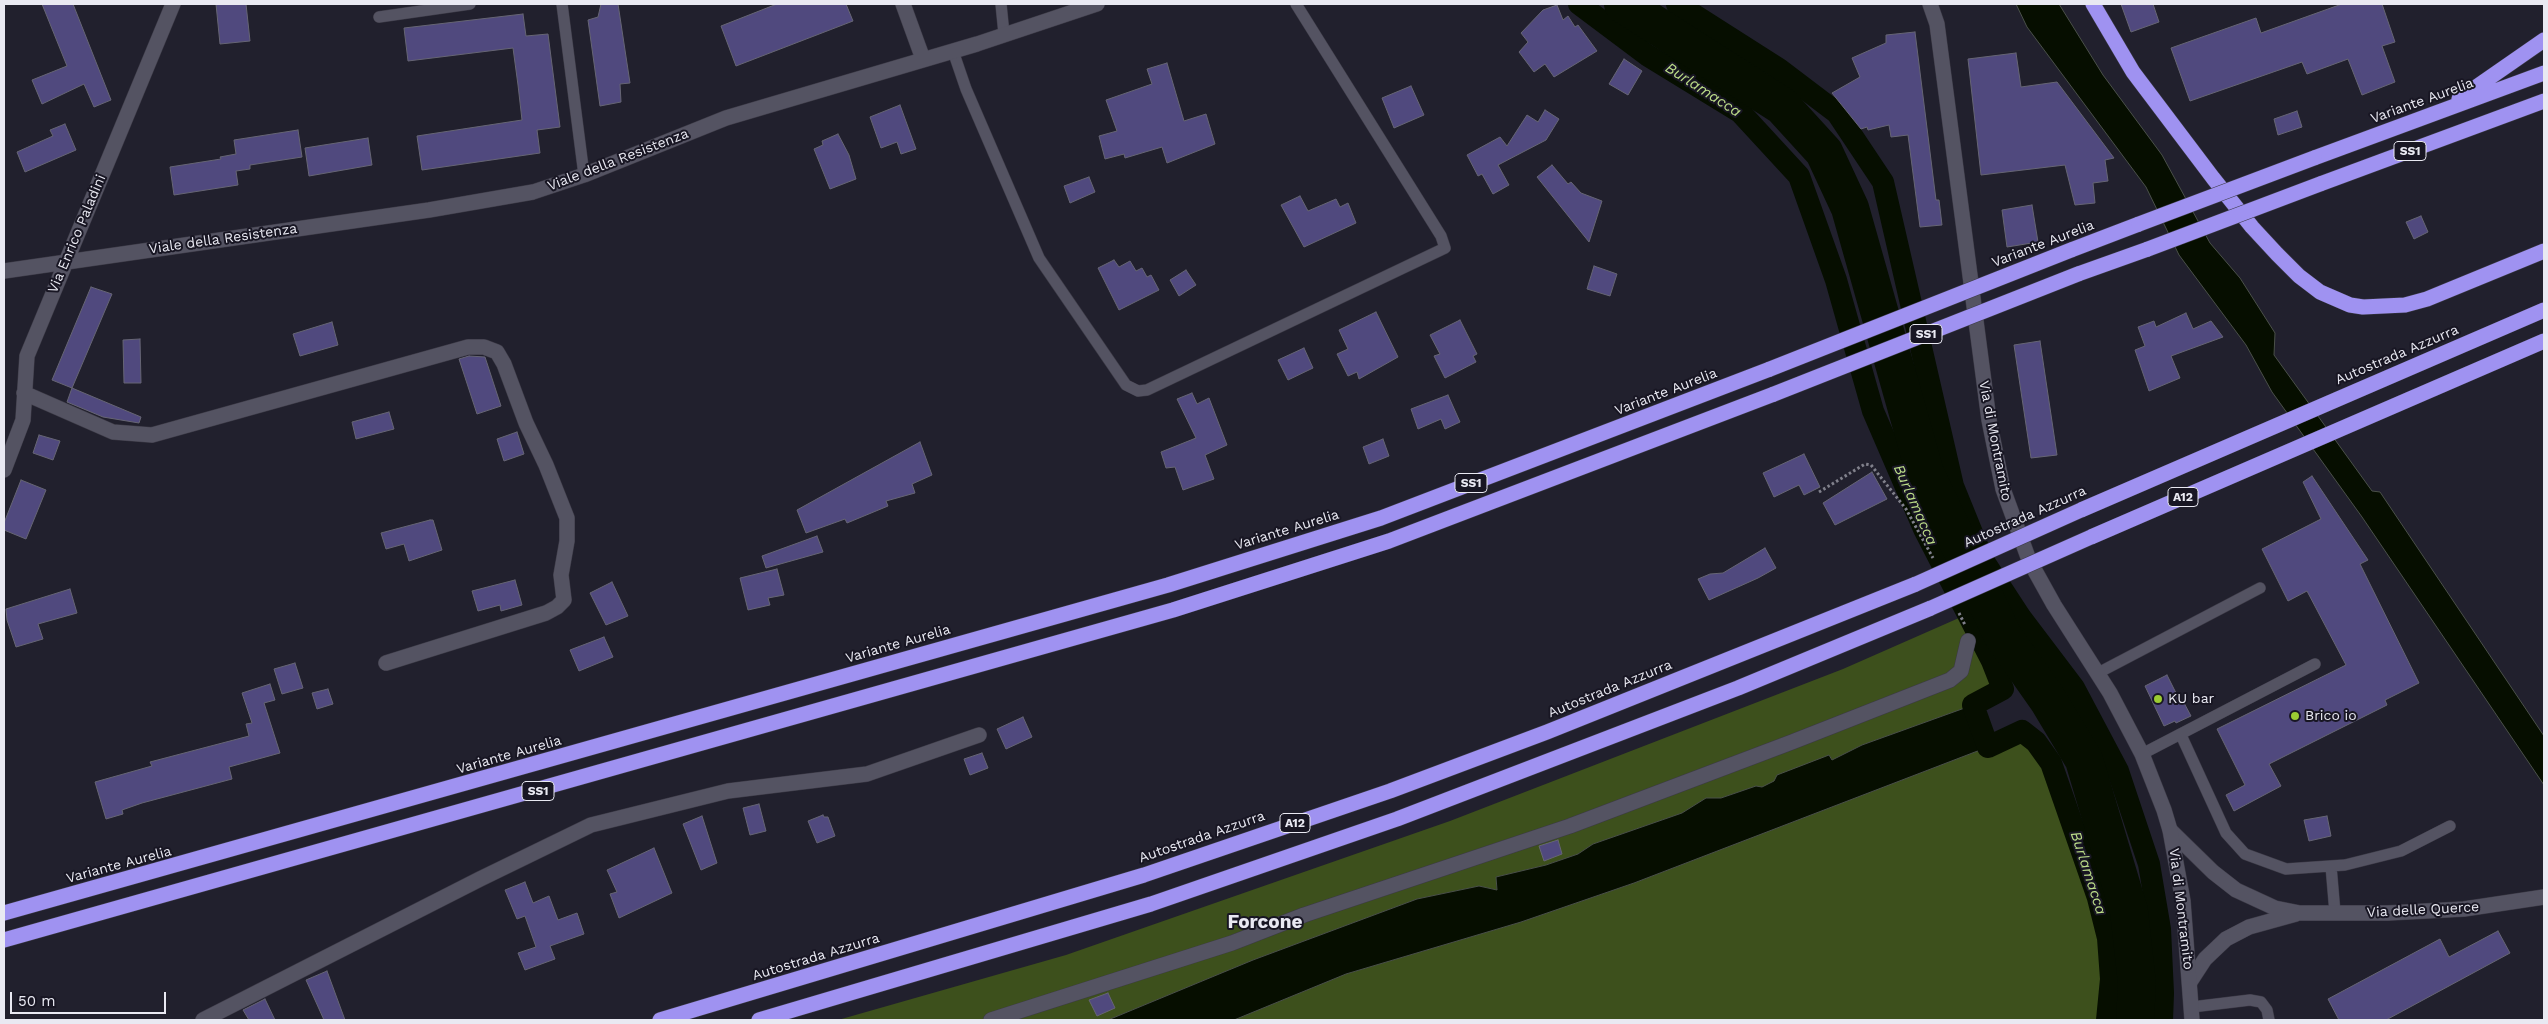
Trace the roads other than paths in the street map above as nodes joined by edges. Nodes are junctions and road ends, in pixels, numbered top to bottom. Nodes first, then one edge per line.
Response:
1 (172, 4) edge
2 (470, 4) edge
3 (562, 4) edge
4 (903, 4) edge
5 (1001, 4) edge
6 (1097, 4) edge
7 (1296, 4) edge
8 (1930, 4) edge
9 (2093, 4) edge
10 (379, 17) dead end
11 (1004, 34) junction
12 (2544, 40) edge
13 (953, 50) junction
14 (923, 59) junction
15 (2544, 73) edge
16 (2544, 101) edge
17 (2544, 112) edge
18 (2435, 114) junction
19 (2499, 118) junction
20 (584, 175) junction
21 (2544, 246) edge
22 (2544, 251) edge
23 (2525, 258) junction
24 (65, 262) junction
25 (4, 271) edge
26 (2544, 310) edge
27 (2544, 341) edge
28 (24, 393) junction
29 (4, 470) edge
30 (2260, 588) dead end
31 (1968, 641) road end
32 (386, 663) dead end
33 (2315, 664) dead end
34 (2098, 673) junction
35 (979, 735) dead end
36 (2181, 735) junction
37 (2142, 754) junction
38 (2450, 826) dead end
39 (2170, 830) junction
40 (2331, 866) junction
41 (2544, 897) edge
42 (4, 913) edge
43 (2300, 913) junction
44 (2335, 913) junction
45 (4, 940) edge
46 (2190, 982) junction
47 (2192, 1014) edge
48 (203, 1020) edge
49 (660, 1020) edge
50 (759, 1020) edge
51 (991, 1020) edge
52 (2269, 1020) edge

1 - 24 street, Via Enrico Paladini
2 - 10 lane
3 - 20 lane
4 - 14 street
5 - 11 lane
6 - 11 street, Viale della Resistenza
7 - 13 lane
8 - 34 street, Via di Montramito
9 - 23 highway
11 - 13 street, Viale della Resistenza
12 - 18 highway
13 - 14 street, Viale della Resistenza
14 - 20 street, Viale della Resistenza
15 - 18 highway, Variante Aurelia / SS1
16 - 19 highway, SS1
17 - 19 highway
18 - 42 highway, Variante Aurelia / SS1, bridge
19 - 45 highway, SS1, bridge
20 - 24 street, Viale della Resistenza
21 - 23 highway
22 - 23 highway
24 - 25 street
24 - 28 street, Via Enrico Paladini
26 - 49 highway, Autostrada Azzurra / A12, bridge
27 - 50 highway, A12, bridge
28 - 29 street, Via Enrico Paladini
28 - 32 street
30 - 34 lane
31 - 51 street
33 - 36 lane
34 - 37 street, Via di Montramito
35 - 48 street
36 - 37 lane
36 - 40 lane
37 - 39 street, Via di Montramito
38 - 40 lane
39 - 43 street, Via delle Querce
39 - 46 street, Via di Montramito
40 - 44 lane
41 - 44 street, Via delle Querce
43 - 44 street, Via delle Querce
43 - 46 street, Via delle Querce
46 - 47 street, Via di Montramito
47 - 52 lane

